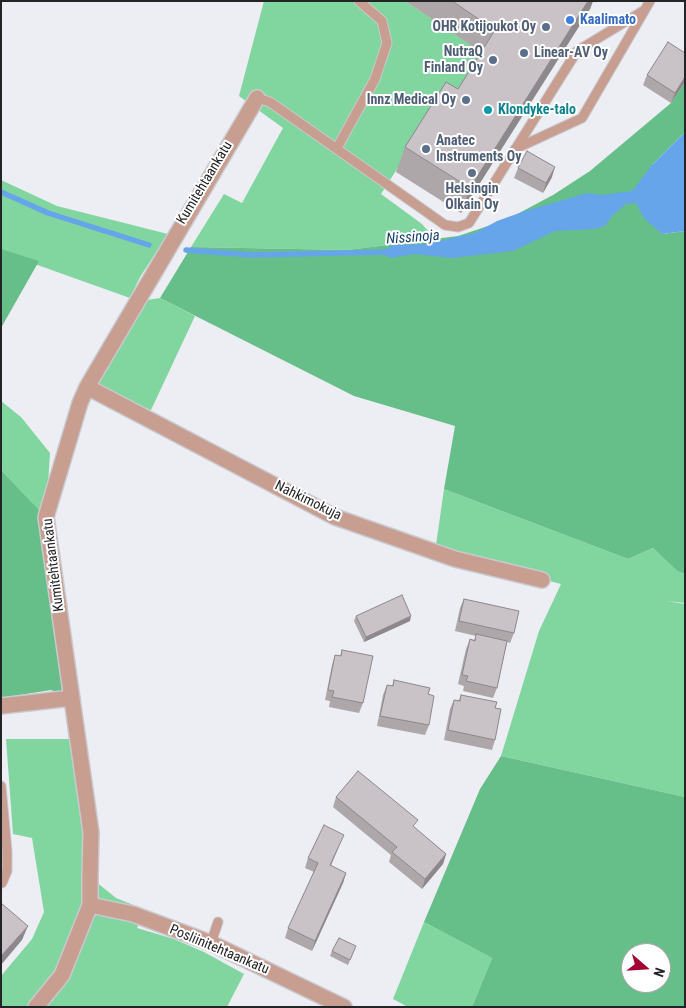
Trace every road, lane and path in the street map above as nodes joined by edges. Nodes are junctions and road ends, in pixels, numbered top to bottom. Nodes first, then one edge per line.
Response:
1 (359, 1) edge
2 (650, 1) edge
3 (643, 11) junction
4 (257, 98) joint
5 (337, 148) junction
6 (515, 150) junction
7 (87, 387) junction
8 (542, 580) dead end
9 (72, 698) junction
10 (1, 706) edge
11 (1, 786) edge
12 (2, 883) edge
13 (90, 905) junction
14 (218, 922) dead end
15 (211, 944) junction
16 (36, 1007) edge
17 (344, 1007) edge

1 - 5 lane
2 - 3 lane
3 - 6 lane
3 - 6 lane
4 - 5 lane
4 - 7 street, Kumitehtaankatu
5 - 6 lane
7 - 8 street, Nahkimokuja
7 - 9 street, Kumitehtaankatu
9 - 10 street
9 - 13 street, Kumitehtaankatu
11 - 12 lane
13 - 15 street, Posliinitehtaankatu
13 - 16 street, Kumitehtaankatu
14 - 15 lane
15 - 17 street, Posliinitehtaankatu

